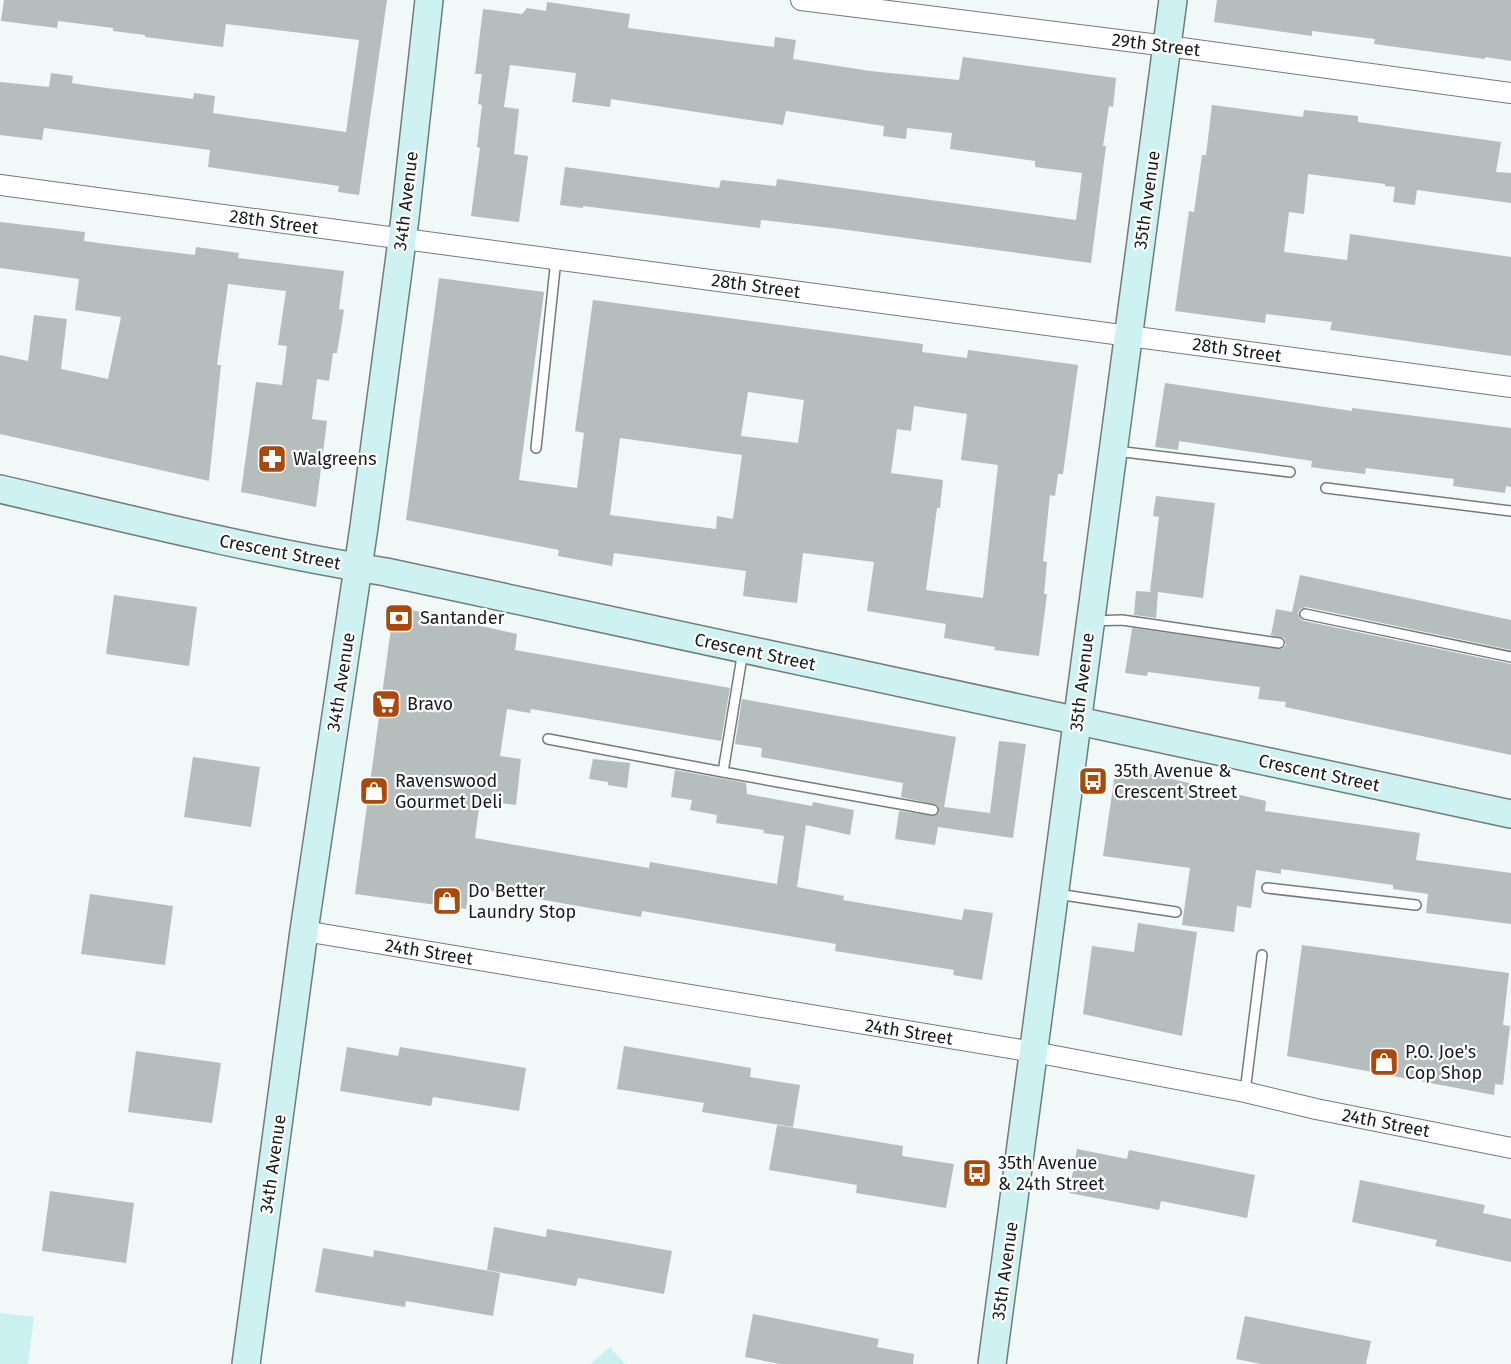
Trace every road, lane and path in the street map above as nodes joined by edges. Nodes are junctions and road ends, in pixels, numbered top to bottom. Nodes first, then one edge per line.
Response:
1 (429, 0) edge
2 (801, 0) edge
3 (1173, 0) edge
4 (1167, 46) junction
5 (1511, 93) edge
6 (0, 185) edge
7 (402, 239) junction
8 (556, 260) junction
9 (1128, 336) junction
10 (1511, 387) edge
11 (536, 448) dead end
12 (1113, 451) junction
13 (1290, 472) dead end
14 (1326, 488) dead end
15 (0, 489) edge
16 (1511, 511) edge
17 (357, 567) junction
18 (1305, 614) dead end
19 (1090, 621) junction
20 (1280, 643) dead end
21 (743, 649) junction
22 (1511, 657) edge
23 (1077, 721) junction
24 (548, 739) dead end
25 (723, 771) junction
26 (933, 810) dead end
27 (1511, 814) edge
28 (1267, 888) dead end
29 (1055, 893) junction
30 (1416, 905) dead end
31 (1176, 912) dead end
32 (304, 931) junction
33 (1262, 955) dead end
34 (1034, 1052) junction
35 (1245, 1092) junction
36 (1511, 1148) edge
37 (246, 1364) edge
38 (993, 1364) edge

1 - 7 street, 34th Avenue
2 - 4 street, 29th Street
3 - 4 street, 35th Avenue
4 - 5 street, 29th Street
4 - 9 street, 35th Avenue
6 - 7 street, 28th Street
7 - 8 street, 28th Street
7 - 17 street, 34th Avenue
8 - 9 street, 28th Street
8 - 11 lane
9 - 10 street, 28th Street
9 - 12 street, 35th Avenue
12 - 13 lane
12 - 19 street, 35th Avenue
14 - 16 lane
15 - 17 street, Crescent Street
17 - 21 street, Crescent Street
17 - 32 street, 34th Avenue
18 - 22 lane
19 - 20 lane
19 - 23 street, 35th Avenue
21 - 23 street, Crescent Street
21 - 25 lane
23 - 27 street, Crescent Street
23 - 29 street, 35th Avenue
24 - 25 lane
25 - 26 lane
28 - 30 lane
29 - 31 lane
29 - 34 street, 35th Avenue
32 - 34 street, 24th Street
32 - 37 street, 34th Avenue
33 - 35 lane
34 - 35 street, 24th Street
34 - 38 street, 35th Avenue
35 - 36 street, 24th Street

